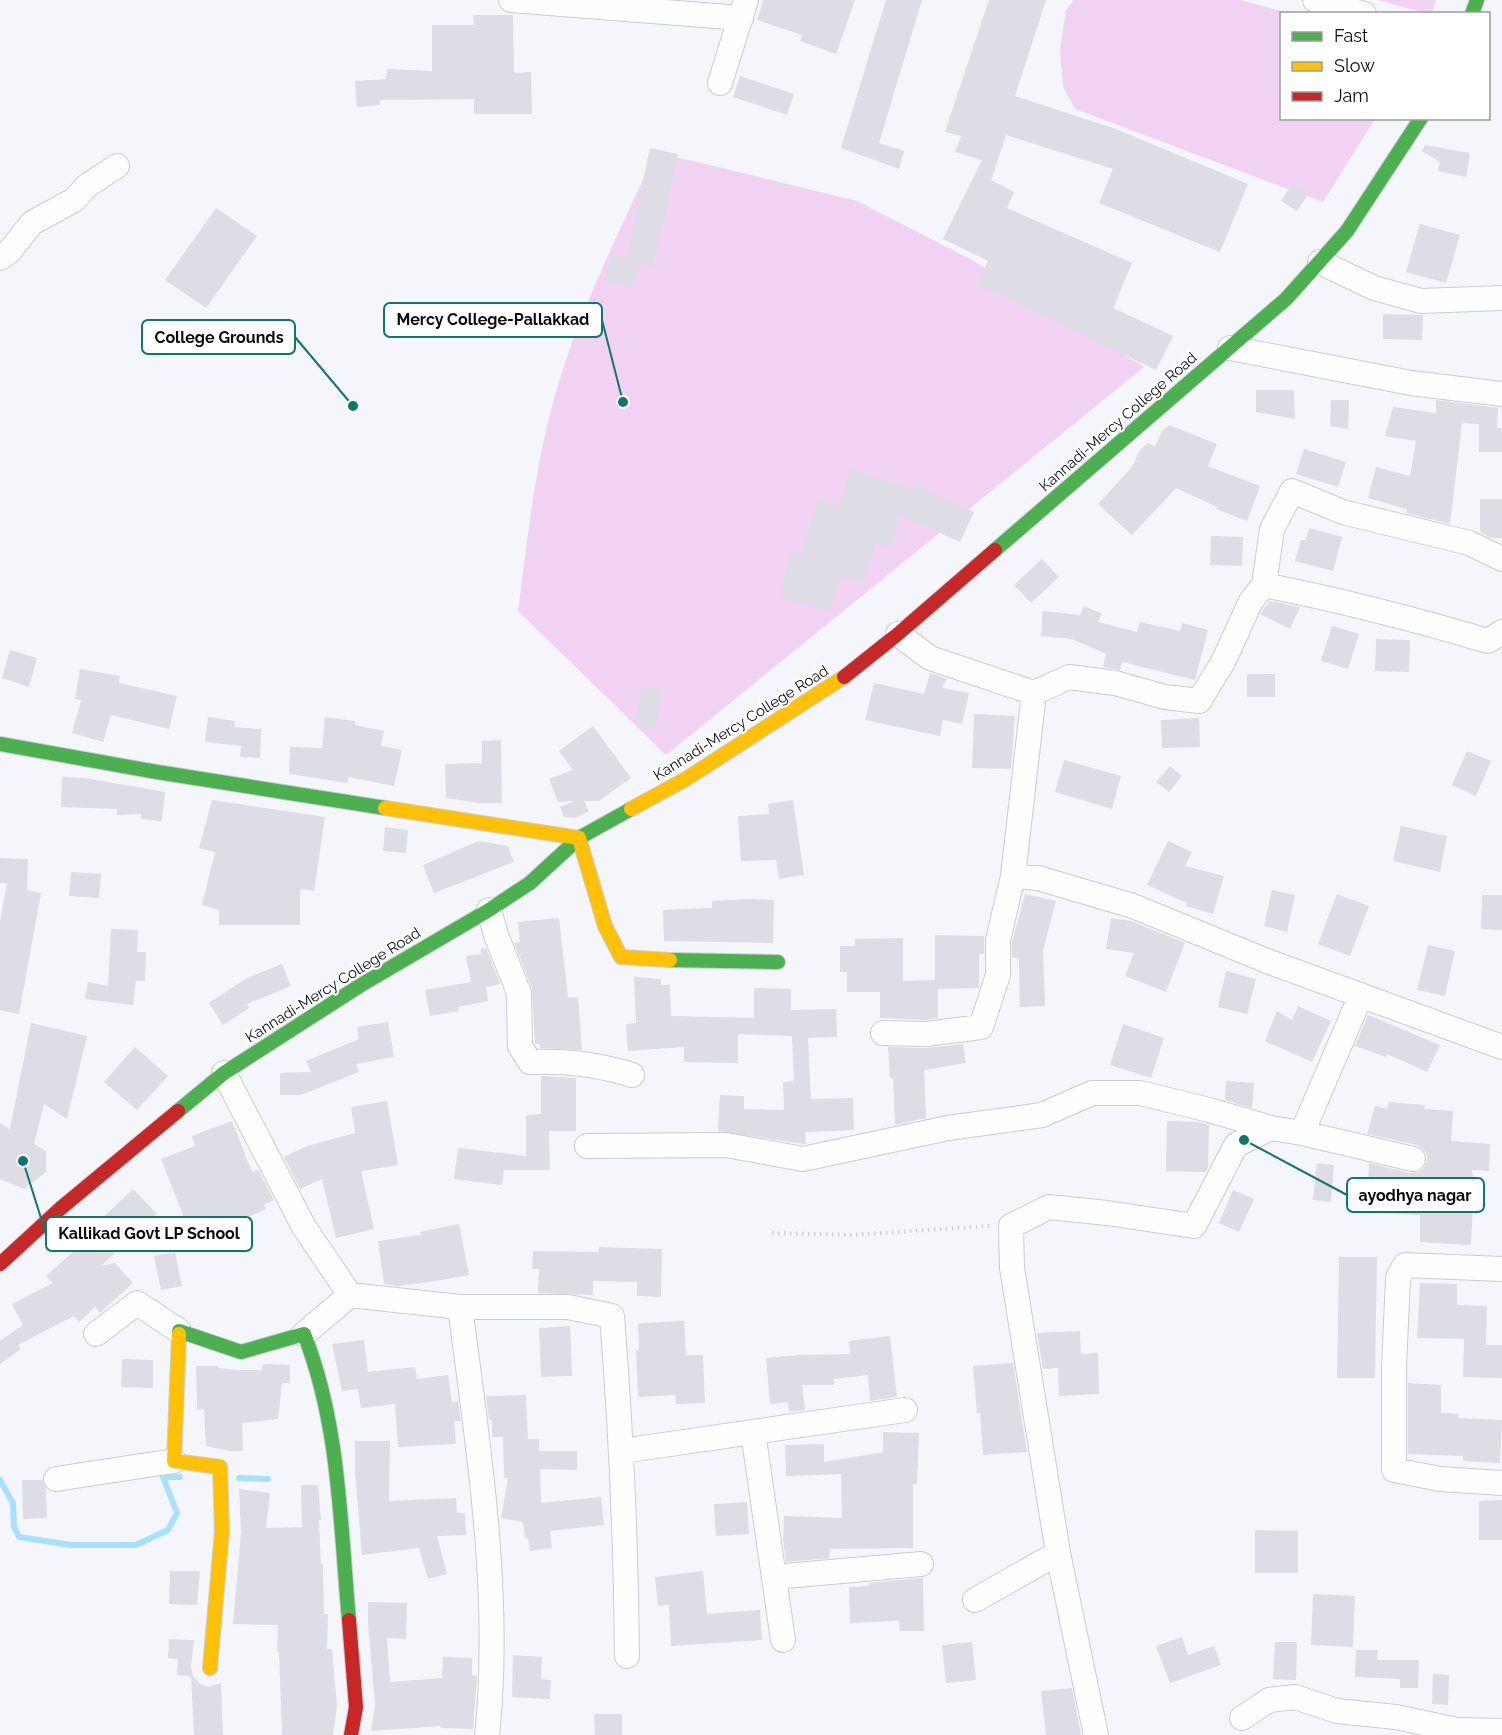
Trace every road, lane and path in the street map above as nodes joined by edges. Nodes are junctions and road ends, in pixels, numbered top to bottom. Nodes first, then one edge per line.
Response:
1 (511, 0) edge
2 (1315, 0) edge
3 (744, 9) edge
4 (1357, 12) edge
5 (720, 83) dead end
6 (1420, 120) edge
7 (117, 166) dead end
8 (0, 258) edge
9 (1320, 262) junction
10 (1502, 298) edge
11 (1230, 348) junction
12 (1502, 394) edge
13 (1502, 559) edge
14 (1264, 585) junction
15 (1502, 632) edge
16 (898, 634) junction
17 (1034, 693) junction
18 (0, 744) edge
19 (579, 838) junction
20 (1013, 876) junction
21 (489, 910) junction
22 (778, 962) dead end
23 (1361, 995) junction
24 (883, 1033) dead end
25 (1502, 1047) edge
26 (224, 1073) junction
27 (632, 1075) dead end
28 (1271, 1128) junction
29 (1302, 1133) junction
30 (587, 1146) dead end
31 (1413, 1159) dead end
32 (1011, 1226) junction
33 (772, 1233) dead end
34 (2, 1256) edge
35 (1502, 1269) edge
36 (350, 1295) junction
37 (460, 1307) junction
38 (179, 1331) junction
39 (96, 1334) dead end
40 (304, 1334) junction
41 (905, 1410) dead end
42 (753, 1432) junction
43 (622, 1451) junction
44 (174, 1461) junction
45 (56, 1479) dead end
46 (1502, 1484) edge
47 (1058, 1553) junction
48 (921, 1564) dead end
49 (774, 1577) junction
50 (975, 1600) dead end
51 (783, 1640) dead end
52 (627, 1656) dead end
53 (210, 1668) dead end
54 (1242, 1718) dead end
55 (1502, 1731) edge
56 (351, 1735) edge
57 (487, 1735) edge
58 (1096, 1735) edge

1 - 3 street
2 - 4 street
3 - 5 street
6 - 9 main road, Kannadi-Mercy College Road
7 - 8 street
9 - 10 street
9 - 11 main road, Kannadi-Mercy College Road
11 - 12 street
11 - 16 main road, Kannadi-Mercy College Road
13 - 14 street
14 - 15 street
14 - 17 street
16 - 17 street
16 - 19 main road, Kannadi-Mercy College Road
17 - 20 street
18 - 19 main road
19 - 21 main road, Kannadi-Mercy College Road
19 - 22 main road
20 - 23 street
20 - 24 street
21 - 26 main road, Kannadi-Mercy College Road
21 - 27 street
23 - 25 street
23 - 29 street
26 - 34 main road, Kannadi-Mercy College Road
26 - 36 street
28 - 29 street
28 - 30 street
28 - 32 street
29 - 31 street
32 - 33 path
32 - 47 street
35 - 46 street
36 - 37 street
36 - 40 street
37 - 43 street
37 - 57 street
38 - 39 street
38 - 40 main road
38 - 44 main road
40 - 56 main road
41 - 42 street
42 - 43 street
42 - 49 street
43 - 52 street
44 - 45 street
44 - 53 main road
47 - 50 street
47 - 58 street
48 - 49 street
49 - 51 street
54 - 55 street

